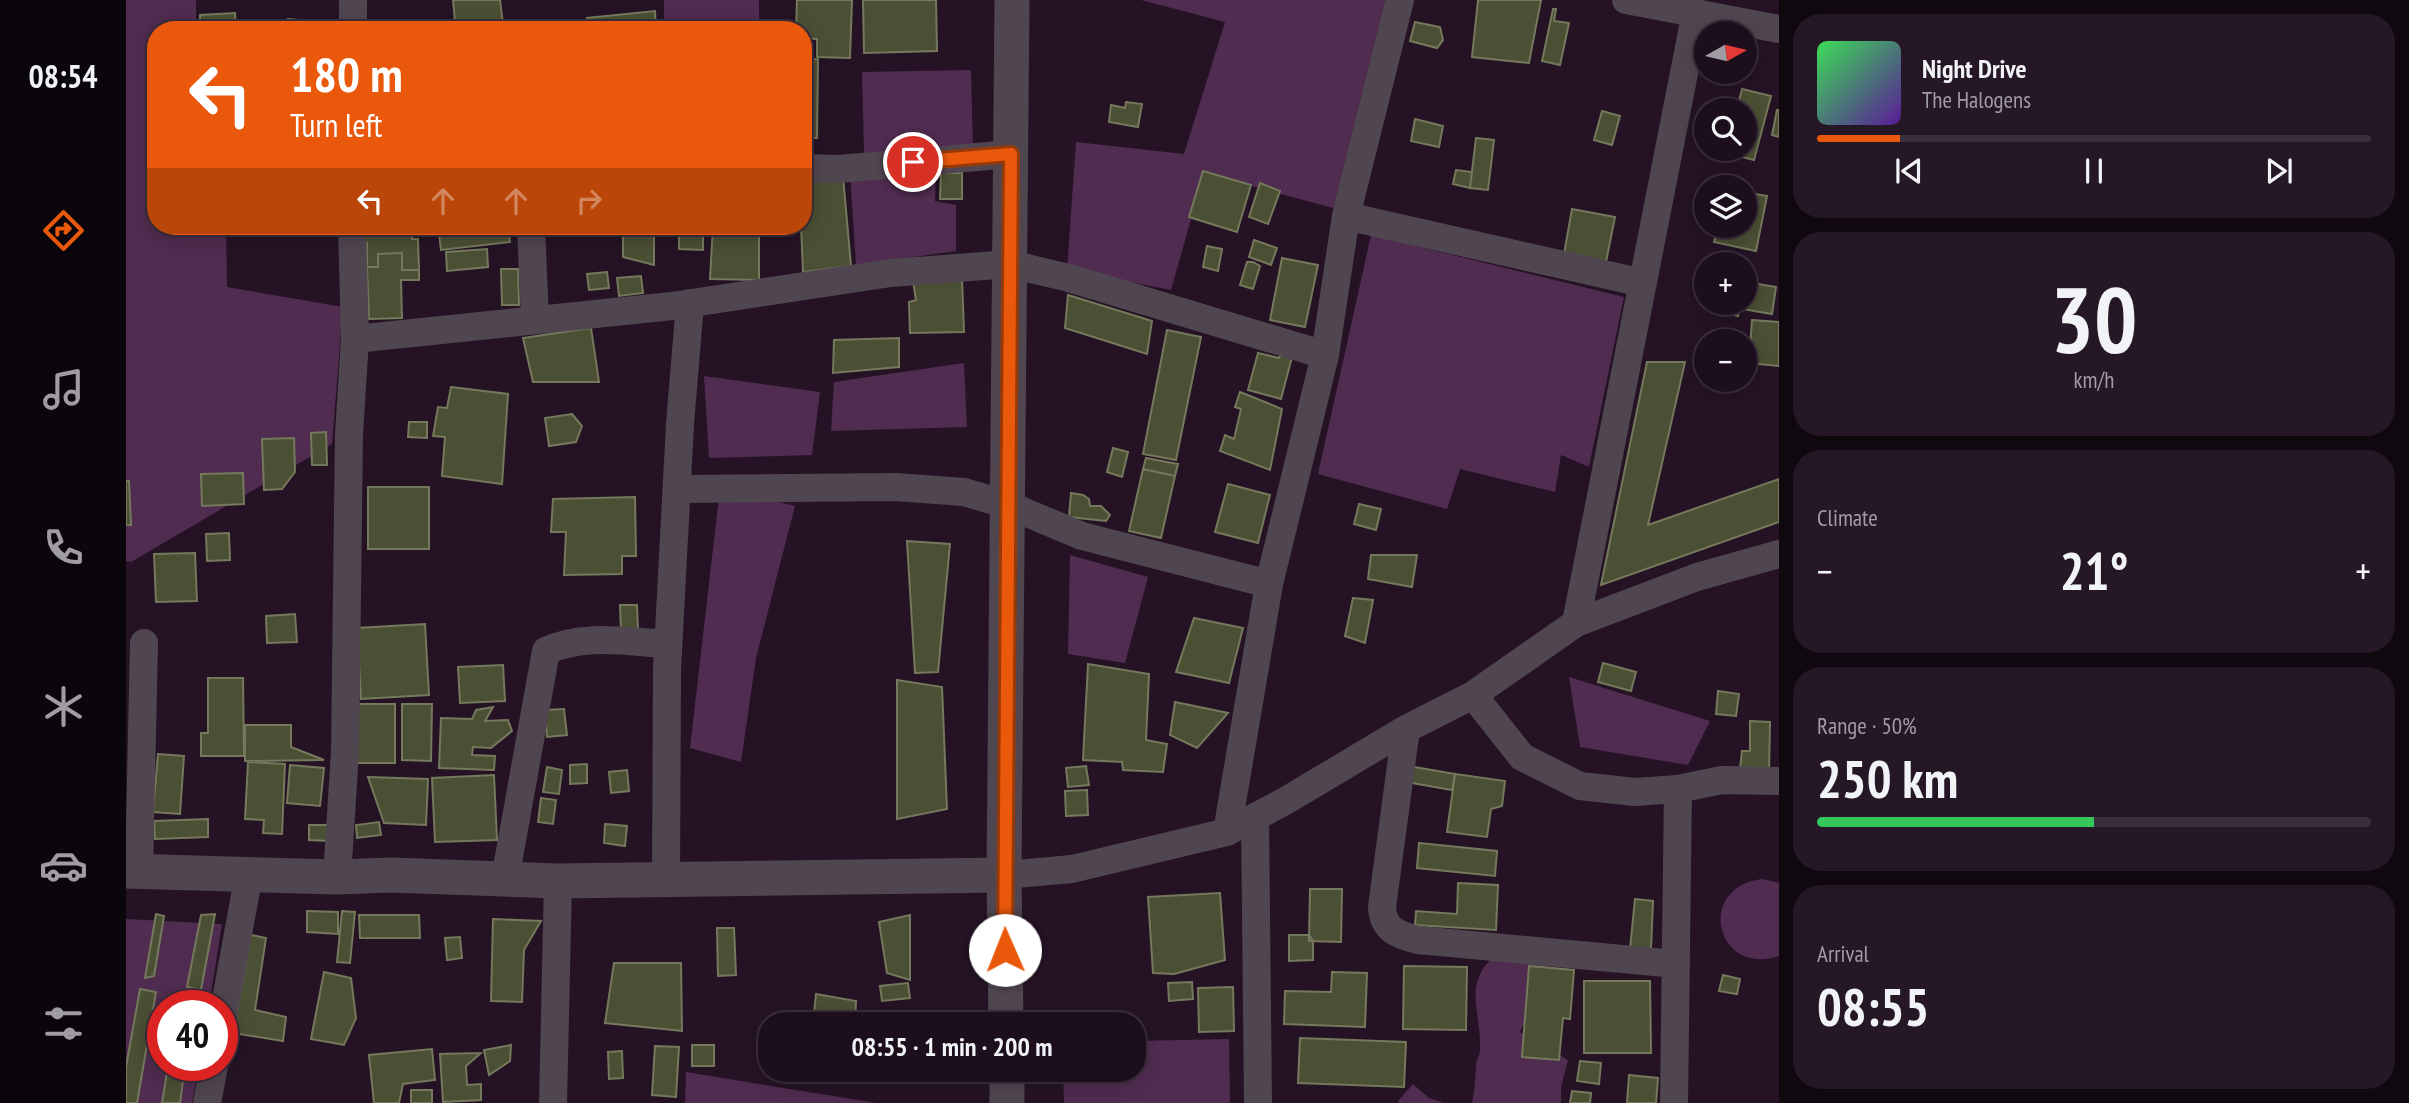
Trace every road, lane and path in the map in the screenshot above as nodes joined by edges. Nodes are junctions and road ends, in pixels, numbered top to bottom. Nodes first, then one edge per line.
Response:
1 (353, 0) edge
2 (1012, 0) edge
3 (1400, 0) edge
4 (1626, 0) edge
5 (1696, 12) junction
6 (353, 21) edge
7 (1779, 29) edge
8 (1011, 154) junction
9 (812, 168) edge
10 (1346, 216) junction
11 (352, 235) edge
12 (531, 235) edge
13 (1010, 264) junction
14 (1643, 283) junction
15 (690, 303) junction
16 (535, 320) junction
17 (355, 340) junction
18 (1325, 355) junction
19 (677, 489) junction
20 (1008, 505) junction
21 (1779, 554) edge
22 (1269, 584) junction
23 (1576, 623) junction
24 (144, 643) dead end
25 (668, 644) junction
26 (1472, 695) junction
27 (1406, 730) junction
28 (1779, 781) edge
29 (1678, 789) junction
30 (1255, 817) junction
31 (1227, 832) junction
32 (133, 871) edge
33 (249, 874) junction
34 (1004, 875) junction
35 (337, 877) junction
36 (505, 879) junction
37 (558, 881) junction
38 (666, 881) junction
39 (1676, 964) junction
40 (228, 990) edge
41 (1006, 1012) edge
42 (211, 1081) edge
43 (1007, 1082) edge
44 (207, 1103) edge
45 (553, 1103) edge
46 (1007, 1103) edge
47 (1258, 1103) edge
48 (1674, 1103) edge

1 - 6 street
2 - 8 street
3 - 10 street
4 - 5 street
5 - 7 street
5 - 14 street
8 - 9 street
8 - 13 street
10 - 14 street
10 - 18 street
11 - 17 street
12 - 16 street
13 - 15 street
13 - 18 street
13 - 20 street
14 - 23 street
15 - 16 street
15 - 19 street
16 - 17 street
17 - 35 street
18 - 22 street
19 - 20 street
19 - 25 street
20 - 22 street
20 - 34 street
21 - 23 street
22 - 31 street
23 - 26 street
24 - 32 street
25 - 36 street
25 - 38 street
26 - 27 street
26 - 29 street
27 - 30 street
27 - 39 street
28 - 29 street
29 - 39 street
30 - 31 street
30 - 47 street
31 - 34 street
32 - 33 street
33 - 35 street
33 - 40 street
34 - 38 street
34 - 41 street
35 - 36 street
36 - 37 street
37 - 38 street
37 - 45 street
39 - 48 street
42 - 44 street
43 - 46 street

